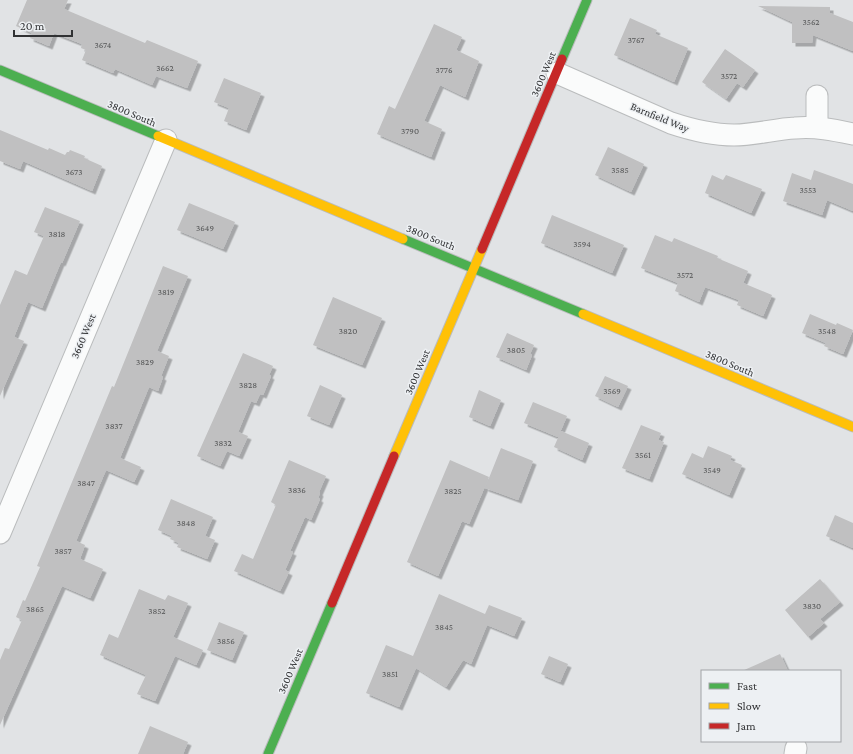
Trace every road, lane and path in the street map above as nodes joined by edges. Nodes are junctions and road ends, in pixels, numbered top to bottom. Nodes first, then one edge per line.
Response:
1 (588, 0) edge
2 (0, 70) edge
3 (557, 73) junction
4 (817, 96) dead end
5 (817, 127) junction
6 (853, 134) edge
7 (166, 140) junction
8 (474, 268) junction
9 (853, 427) edge
10 (0, 533) edge
11 (268, 754) edge

1 - 3 street, 3600 West
2 - 7 street, 3800 South
3 - 5 street, Barnfield Way
3 - 8 street, 3600 West
4 - 5 street
5 - 6 street, Barnfield Way
7 - 8 street, 3800 South
7 - 10 street, 3660 West
8 - 9 street, 3800 South
8 - 11 street, 3600 West

